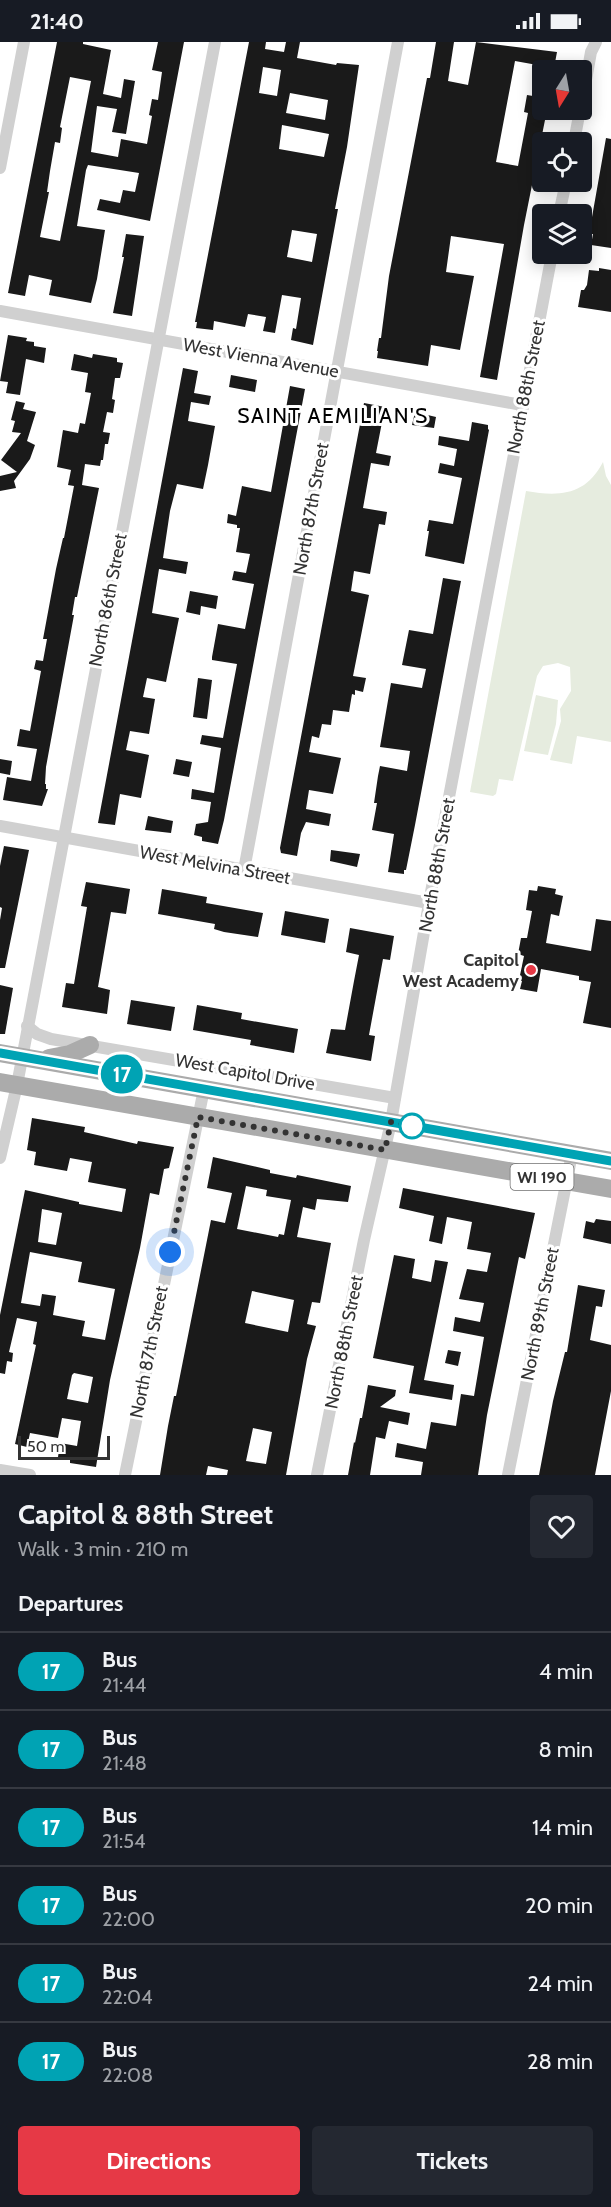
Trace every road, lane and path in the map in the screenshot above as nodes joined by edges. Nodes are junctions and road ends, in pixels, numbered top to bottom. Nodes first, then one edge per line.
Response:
1 (24, 42) edge
2 (215, 42) edge
3 (398, 42) edge
4 (596, 42) edge
5 (590, 60) edge
6 (0, 168) edge
7 (550, 264) edge
8 (0, 311) edge
9 (158, 339) junction
10 (336, 371) junction
11 (522, 405) junction
12 (0, 826) edge
13 (63, 837) junction
14 (244, 870) junction
15 (429, 903) junction
16 (27, 1026) junction
17 (90, 1046) junction
18 (0, 1053) edge
19 (31, 1058) junction
20 (8, 1083) edge
21 (204, 1089) junction
22 (395, 1098) junction
23 (198, 1117) junction
24 (391, 1122) junction
25 (385, 1150) junction
26 (572, 1154) junction
27 (0, 1158) edge
28 (611, 1161) edge
29 (566, 1181) junction
30 (611, 1189) edge
31 (0, 1470) edge
32 (30, 1475) edge
33 (125, 1475) edge
34 (317, 1475) edge
35 (508, 1475) edge

1 - 6 street
2 - 9 street, North 86th Street
3 - 10 street, North 87th Street
4 - 5 street
7 - 11 street, North 88th Street
8 - 9 street, West Vienna Avenue
9 - 10 street, West Vienna Avenue
9 - 13 street, North 86th Street
10 - 11 street, West Vienna Avenue
10 - 14 street, North 87th Street
11 - 15 street, North 88th Street
12 - 13 street, West Melvina Street
13 - 14 street, West Melvina Street
13 - 16 street, North 86th Street
14 - 15 street, West Melvina Street
15 - 22 street, North 88th Street
16 - 17 street, West Capitol Drive
16 - 19 street, North 86th Street
17 - 19 main road
17 - 22 street, West Capitol Drive
18 - 19 main road, West Capitol Drive / WI 190
19 - 20 street, North 86th Street
19 - 21 main road, West Capitol Drive / WI 190
20 - 23 main road, WI 190
20 - 27 street, North 86th Street
21 - 23 street, North 87th Street
21 - 24 main road, West Capitol Drive / WI 190
22 - 24 street, North 88th Street
23 - 25 main road, WI 190
23 - 33 street, North 87th Street
24 - 25 street, North 88th Street
24 - 26 main road, West Capitol Drive / WI 190
25 - 29 main road, WI 190
25 - 34 street, North 88th Street
26 - 28 main road, West Capitol Drive / WI 190
26 - 29 street, North 89th Street
29 - 30 main road, WI 190
29 - 35 street, North 89th Street
31 - 32 street

